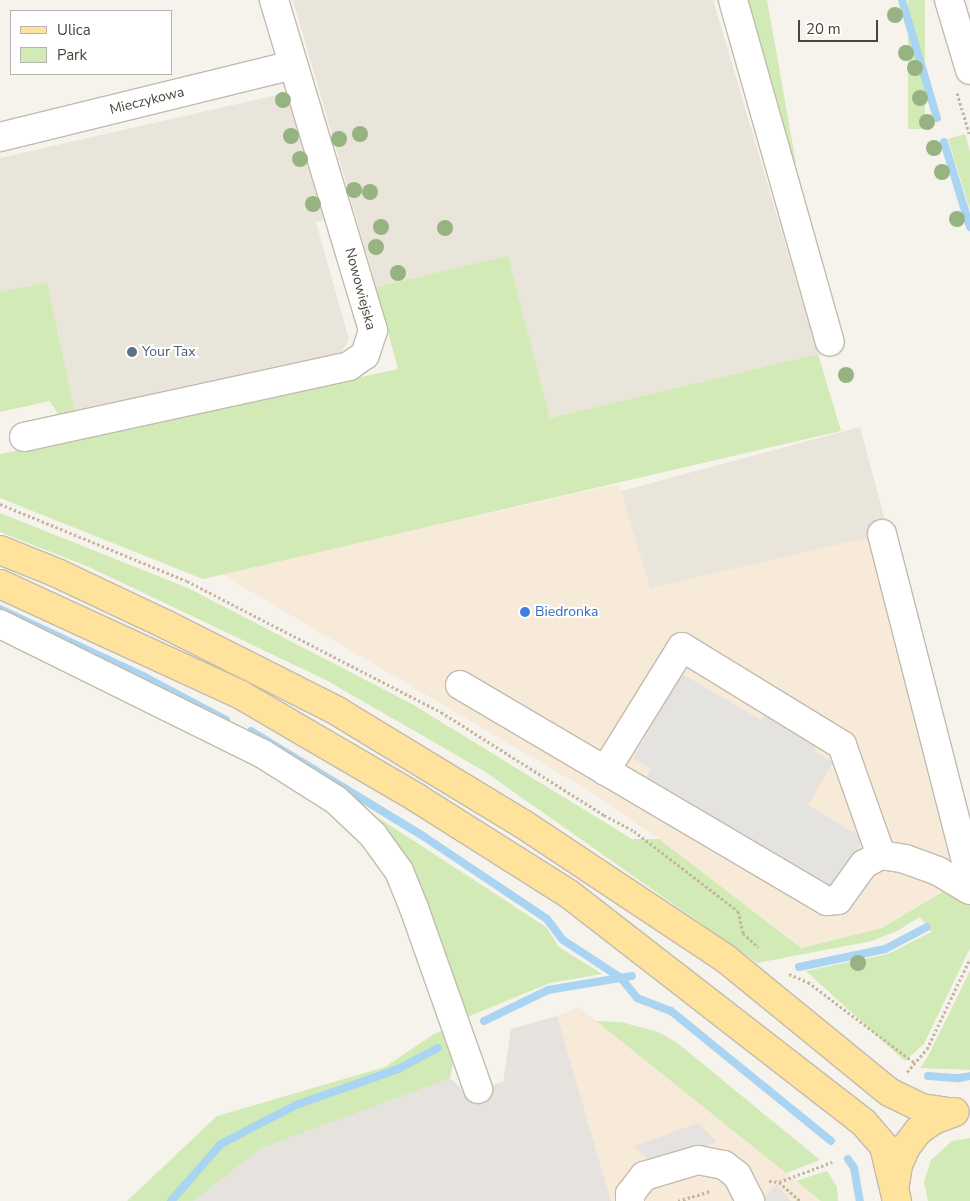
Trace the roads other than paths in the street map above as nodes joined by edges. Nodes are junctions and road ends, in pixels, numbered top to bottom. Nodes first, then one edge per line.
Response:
1 (274, 0) edge
2 (733, 0) edge
3 (949, 0) edge
4 (293, 65) junction
5 (970, 70) edge
6 (0, 137) edge
7 (830, 342) dead end
8 (24, 437) dead end
9 (882, 534) dead end
10 (0, 550) edge
11 (0, 584) edge
12 (0, 624) edge
13 (460, 686) dead end
14 (605, 771) junction
15 (881, 856) junction
16 (970, 877) edge
17 (970, 890) edge
18 (478, 1089) dead end
19 (961, 1112) edge
20 (739, 1196) edge
21 (896, 1196) edge
22 (630, 1201) edge

1 - 4 street, Nowowiejska
2 - 7 street
3 - 5 street
4 - 6 street, Mieczykowa
4 - 8 street, Nowowiejska
9 - 16 street
10 - 19 main road
11 - 21 main road
12 - 18 street
13 - 14 street
14 - 15 street
14 - 15 street
15 - 17 street
19 - 21 main road
20 - 22 street

